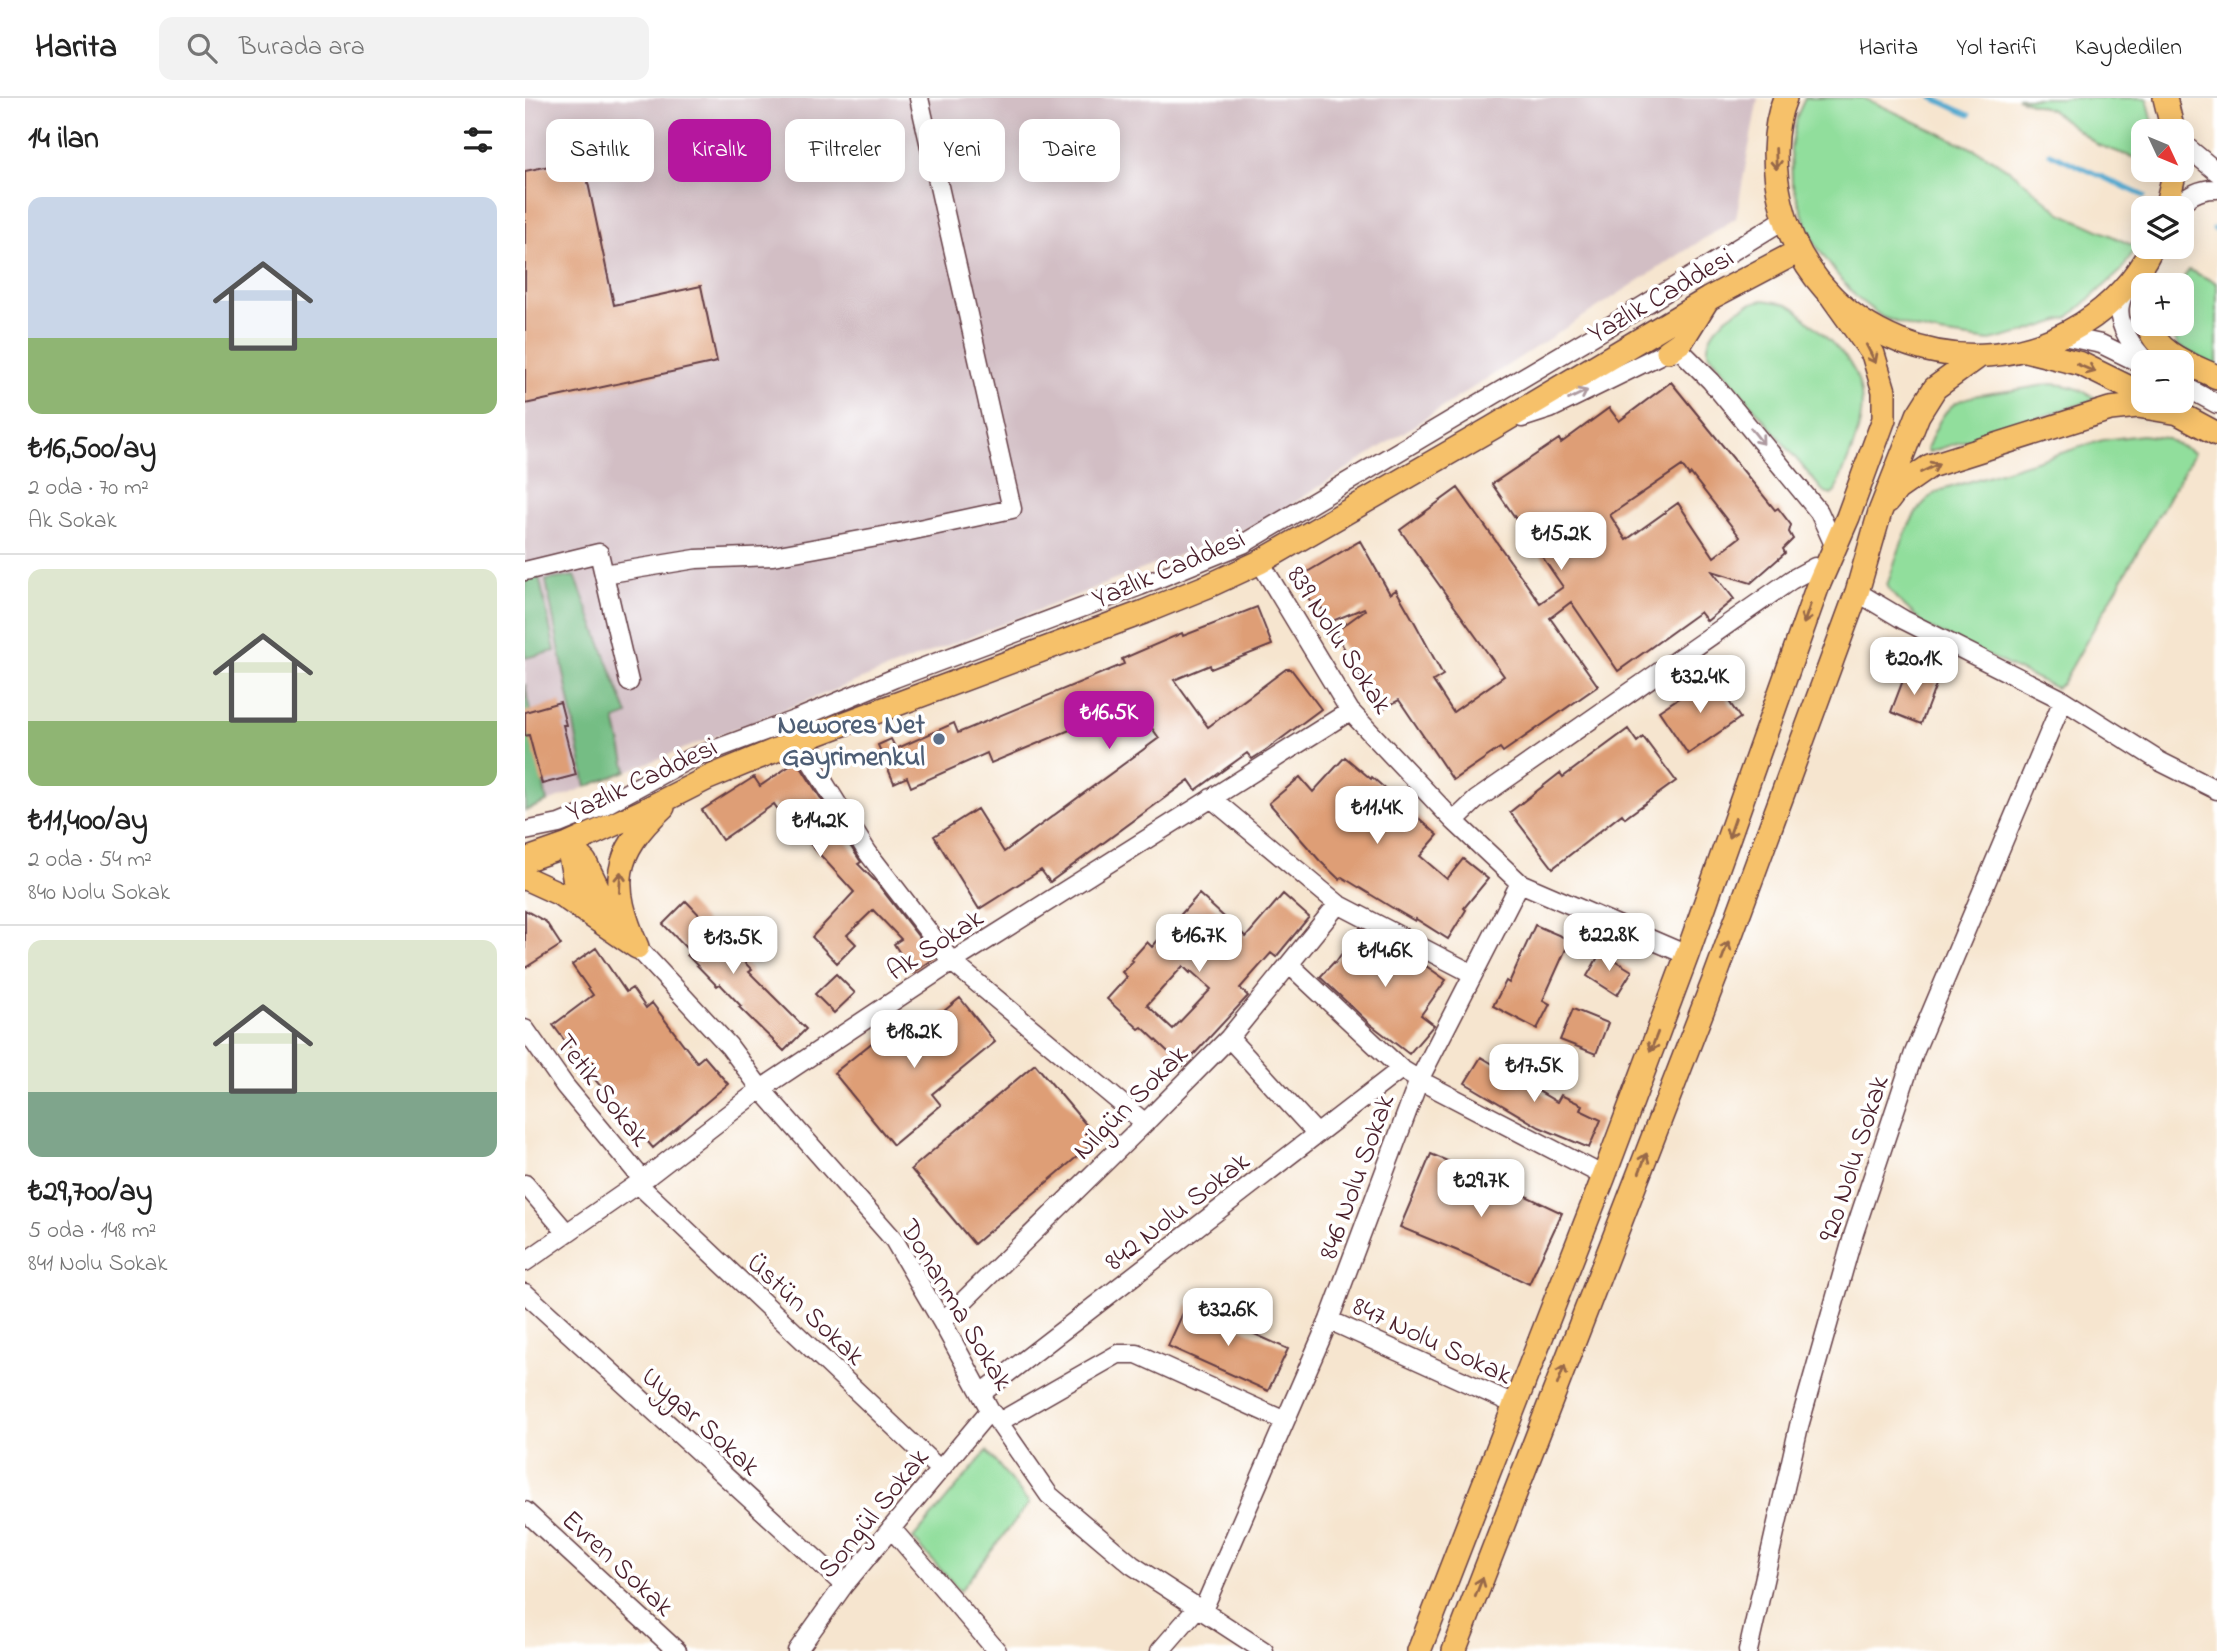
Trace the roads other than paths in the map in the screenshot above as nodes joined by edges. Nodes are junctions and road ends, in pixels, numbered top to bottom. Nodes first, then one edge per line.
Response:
1 (919, 98) edge
2 (1785, 98) edge
3 (2166, 99) edge
4 (2170, 119) edge
5 (2195, 155) edge
6 (2217, 172) edge
7 (2217, 189) edge
8 (2188, 196) edge
9 (1785, 219) junction
10 (1797, 252) junction
11 (2131, 290) edge
12 (2131, 292) edge
13 (1833, 298) junction
14 (1708, 299) junction
15 (2063, 336) junction
16 (2154, 336) edge
17 (2025, 350) junction
18 (2135, 350) edge
19 (1668, 351) junction
20 (1978, 357) junction
21 (2131, 357) edge
22 (2217, 377) edge
23 (2131, 389) edge
24 (2194, 392) edge
25 (2217, 404) edge
26 (2131, 407) edge
27 (2179, 413) edge
28 (1492, 428) junction
29 (2217, 434) edge
30 (1880, 512) junction
31 (1835, 547) junction
32 (1259, 562) junction
33 (1825, 570) junction
34 (525, 571) edge
35 (604, 574) junction
36 (1857, 592) junction
37 (629, 682) dead end
38 (2063, 700) junction
39 (1350, 711) junction
40 (798, 741) junction
41 (2217, 790) edge
42 (678, 793) junction
43 (1211, 798) junction
44 (1454, 821) junction
45 (525, 831) edge
46 (568, 845) junction
47 (525, 860) edge
48 (525, 878) edge
49 (1520, 883) junction
50 (1338, 904) junction
51 (637, 947) junction
52 (1687, 955) junction
53 (952, 962) junction
54 (1290, 965) junction
55 (1473, 975) junction
56 (525, 1029) edge
57 (1229, 1038) junction
58 (1401, 1069) junction
59 (1419, 1080) junction
60 (761, 1089) junction
61 (1145, 1123) junction
62 (1317, 1134) junction
63 (1604, 1176) junction
64 (641, 1182) junction
65 (525, 1184) edge
66 (566, 1233) junction
67 (525, 1262) edge
68 (525, 1293) edge
69 (1329, 1320) junction
70 (942, 1322) junction
71 (982, 1393) junction
72 (1515, 1405) junction
73 (994, 1416) junction
74 (1285, 1421) junction
75 (940, 1470) junction
76 (525, 1511) edge
77 (891, 1528) junction
78 (844, 1585) junction
79 (1200, 1609) junction
80 (677, 1651) edge
81 (797, 1651) edge
82 (997, 1651) edge
83 (1160, 1651) edge
84 (1264, 1651) edge
85 (1419, 1651) edge
86 (1454, 1651) edge
87 (1748, 1651) edge

1 - 35 street
2 -> 9 main road
3 - 4 main road
5 - 6 street
7 - 8 street
9 - 10 main road
9 - 45 street
10 - 13 main road
10 - 14 main road, Yazlık Caddesi
11 - 15 main road
12 - 18 street
13 - 20 main road
13 -> 31 main road
14 - 19 main road
14 - 28 main road, Yazlık Caddesi
15 - 17 main road
15 - 21 street
16 - 22 main road
17 - 20 main road
17 -> 23 main road
28 -> 19 street
19 -> 31 street
20 - 30 main road
24 - 25 street
30 -> 26 main road
27 - 29 main road
28 - 32 main road, Yazlık Caddesi
30 - 36 main road
31 - 33 main road
32 - 39 street, 839 Nolu Sokak
32 - 40 main road, Yazlık Caddesi
33 - 44 street
33 -> 52 main road
34 - 35 street
35 - 37 street
36 - 38 street
86 -> 36 main road
38 - 41 street
38 - 87 street, 920 Nolu Sokak
39 - 43 street, Ak Sokak
39 - 44 street, 839 Nolu Sokak
40 - 42 main road, Yazlık Caddesi
40 - 53 street
42 - 46 main road, Yazlık Caddesi
51 -> 42 main road
43 - 50 street
43 - 53 street, Ak Sokak
44 - 49 street, 839 Nolu Sokak
46 - 47 main road, Yazlık Caddesi
46 - 51 main road
48 - 51 main road
49 - 52 street, 839 Nolu Sokak
49 - 55 street, 846 Nolu Sokak
50 - 54 street, Nilgün Sokak
50 - 55 street
51 - 60 street, Donanma Sokak
52 -> 63 main road
53 - 60 street, Ak Sokak
53 - 61 street
54 - 57 street, Nilgün Sokak
54 - 58 street
55 - 59 street, 846 Nolu Sokak
56 - 64 street, Tetik Sokak
57 - 61 street, Nilgün Sokak
57 - 62 street
58 - 59 street
58 - 62 street, 842 Nolu Sokak
59 - 63 street
59 - 69 street, 846 Nolu Sokak
60 - 64 street, Ak Sokak
60 - 70 street, Donanma Sokak
61 - 70 street, Nilgün Sokak
62 - 71 street, 842 Nolu Sokak
63 - 72 main road
64 - 66 street, Ak Sokak
64 - 75 street, Üstün Sokak
65 - 66 street
66 - 67 street, Ak Sokak
68 - 78 street, Uygar Sokak
69 - 72 street, 847 Nolu Sokak
69 - 74 street, 846 Nolu Sokak
70 - 71 street, Donanma Sokak
71 - 73 street, Donanma Sokak
72 - 85 main road
73 - 74 street
73 - 75 street, Songül Sokak
73 - 79 street, Donanma Sokak
74 - 79 street, 846 Nolu Sokak
75 - 77 street, Songül Sokak
76 - 80 street, Evren Sokak
77 - 78 street, Songül Sokak
77 - 82 street
78 - 81 street, Songül Sokak
79 - 83 street, 846 Nolu Sokak
79 - 84 street, Donanma Sokak

